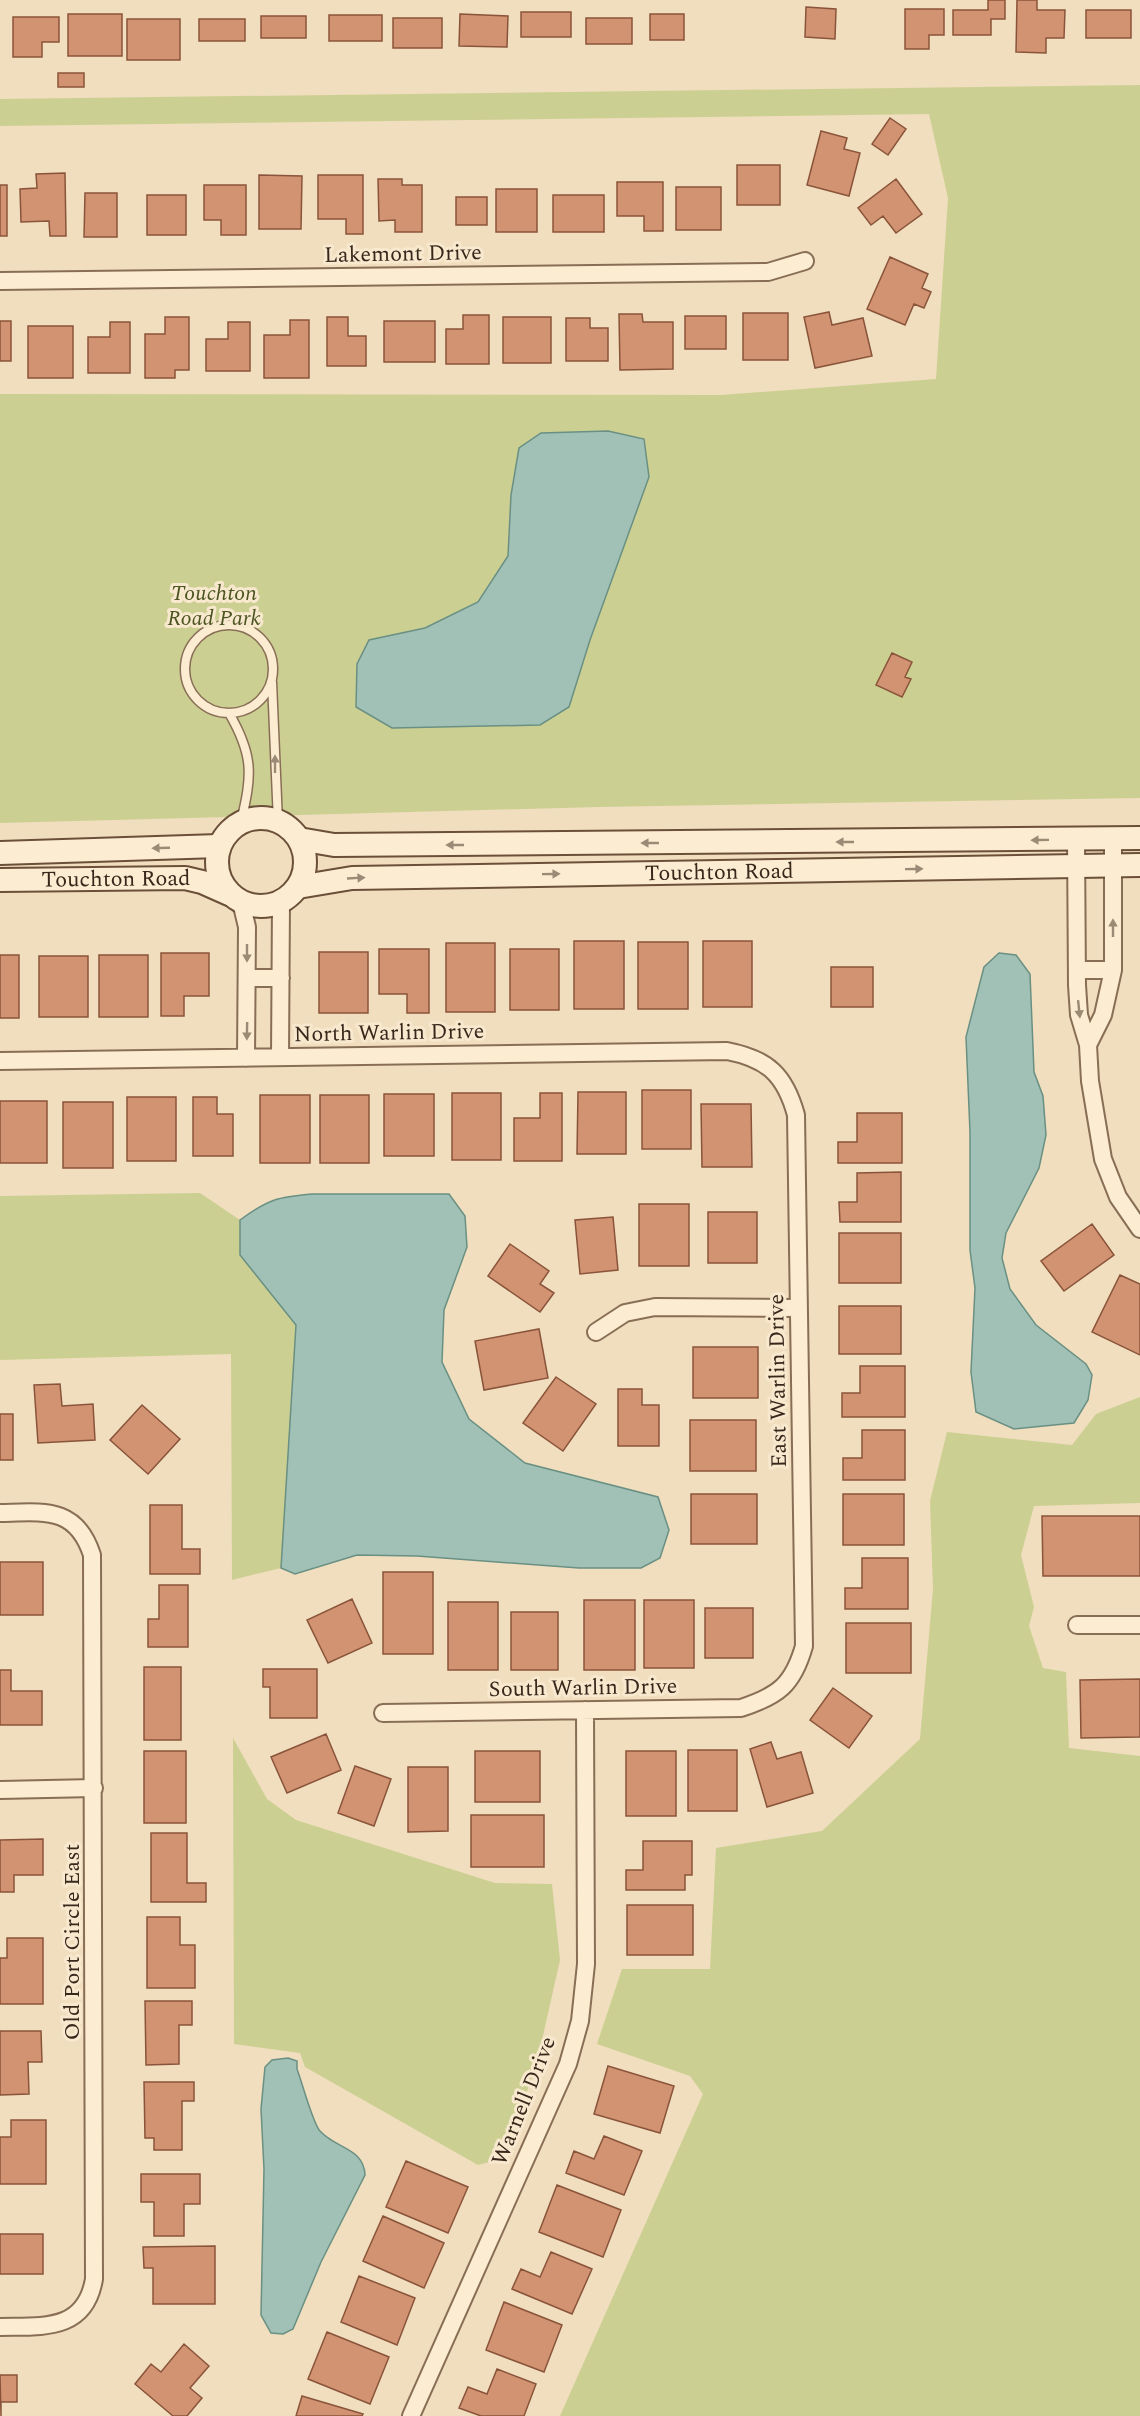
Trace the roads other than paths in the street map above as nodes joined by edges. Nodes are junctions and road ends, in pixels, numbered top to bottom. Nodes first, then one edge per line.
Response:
1 (805, 261) dead end
2 (0, 280) edge
3 (272, 682) junction
4 (229, 713) junction
5 (241, 822) junction
6 (278, 822) junction
7 (1140, 838) edge
8 (299, 839) junction
9 (1076, 839) junction
10 (1113, 839) junction
11 (219, 846) junction
12 (0, 853) edge
13 (1140, 865) edge
14 (1077, 866) junction
15 (1113, 866) junction
16 (0, 880) edge
17 (298, 887) junction
18 (235, 898) junction
19 (281, 902) junction
20 (1077, 970) junction
21 (1113, 970) junction
22 (247, 978) junction
23 (281, 978) junction
24 (1089, 1045) junction
25 (280, 1057) junction
26 (246, 1058) junction
27 (0, 1061) edge
28 (774, 1070) joint
29 (1140, 1229) edge
30 (799, 1308) junction
31 (596, 1332) dead end
32 (0, 1513) edge
33 (1077, 1625) dead end
34 (1140, 1626) edge
35 (781, 1691) joint
36 (585, 1710) junction
37 (383, 1713) dead end
38 (94, 1788) junction
39 (0, 1790) edge
40 (0, 2327) edge
41 (411, 2416) edge

1 - 2 street, Lakemont Drive
3 - 4 lane
3 - 4 lane
6 -> 3 lane
4 - 5 lane
5 - 6 street
5 - 11 street
6 - 8 street
7 - 10 street, Touchton Road
9 -> 8 street, Touchton Road
8 - 17 street
9 - 10 street, Touchton Road
9 - 14 street
10 - 15 street
11 -> 12 street, Touchton Road
11 - 18 street, Touchton Road
13 - 15 street, Touchton Road
14 - 15 street, Touchton Road
17 -> 14 street, Touchton Road
14 - 20 street
21 -> 15 street
16 - 18 street, Touchton Road
17 - 19 street
18 - 19 street, Touchton Road
18 -> 22 street
19 - 23 street
20 - 21 street
20 -> 24 street
21 - 24 street
22 - 23 street
22 -> 26 street
23 - 25 street
24 - 29 street
25 - 26 street, North Warlin Drive
25 - 28 street, North Warlin Drive
26 - 27 street, North Warlin Drive
28 - 30 street, East Warlin Drive
30 - 31 street
30 - 35 street, East Warlin Drive
32 - 38 street, Old Port Circle East
33 - 34 street
35 - 36 street, South Warlin Drive
36 - 37 street, South Warlin Drive
36 - 41 street, Warnell Drive
38 - 39 street
38 - 40 street, Old Port Circle East

